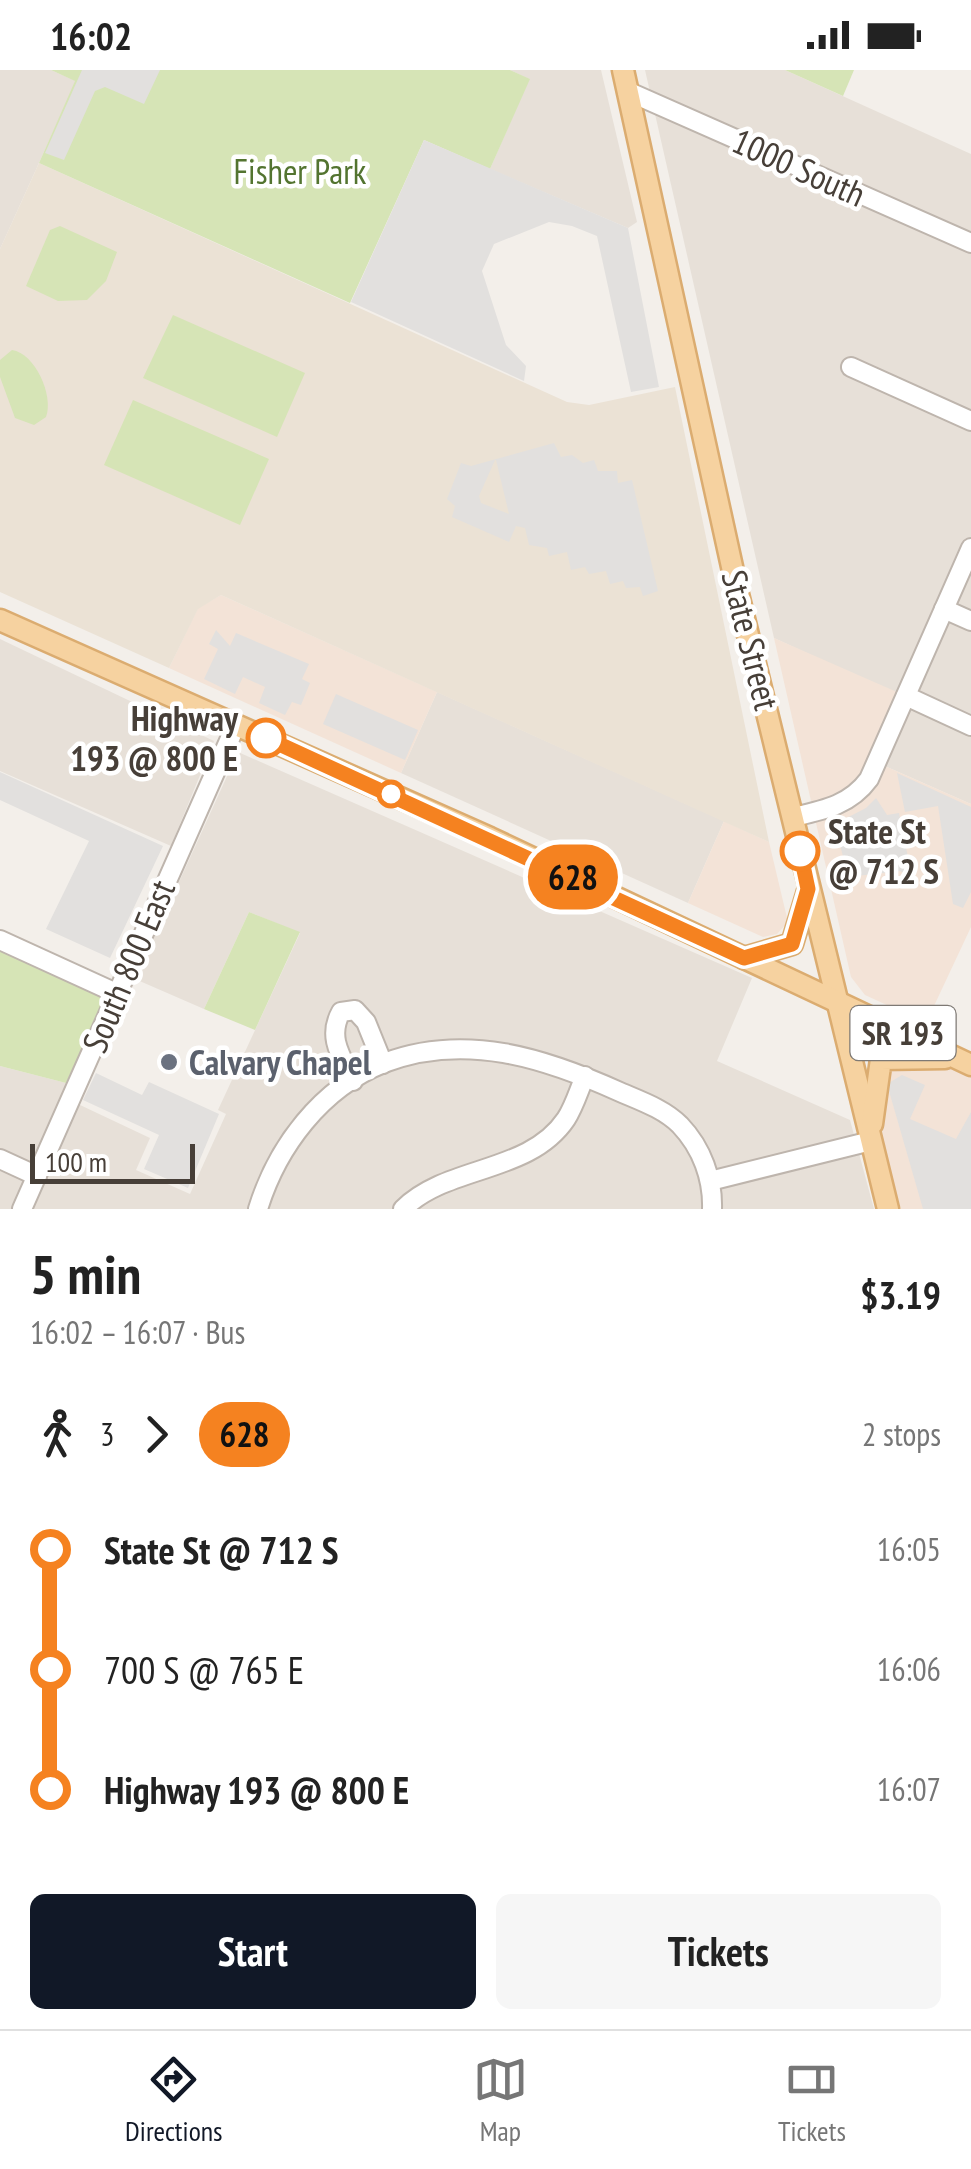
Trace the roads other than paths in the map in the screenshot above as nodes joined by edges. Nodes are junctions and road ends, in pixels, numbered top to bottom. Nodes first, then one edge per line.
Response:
1 (625, 80) edge
2 (971, 243) edge
3 (851, 366) dead end
4 (971, 420) edge
5 (971, 548) edge
6 (944, 608) junction
7 (0, 620) edge
8 (971, 621) edge
9 (906, 696) junction
10 (236, 725) junction
11 (971, 726) edge
12 (792, 818) junction
13 (808, 889) junction
14 (0, 940) edge
15 (744, 958) junction
16 (116, 994) junction
17 (835, 1000) junction
18 (964, 1062) edge
19 (383, 1064) junction
20 (584, 1076) junction
21 (352, 1080) junction
22 (871, 1142) junction
23 (0, 1159) edge
24 (36, 1176) junction
25 (710, 1181) junction
26 (22, 1209) edge
27 (258, 1209) edge
28 (403, 1209) edge
29 (712, 1209) edge
30 (888, 1209) edge

1 - 2 street, 1000 South
1 - 12 main road, State Street
3 - 4 street
5 - 6 street
6 - 8 street
6 - 9 street
7 - 10 main road, SR 193
9 - 11 street
9 - 12 street
10 - 15 main road, SR 193
10 - 16 street, South 800 East
12 - 13 main road, State Street
13 - 15 main road
13 - 17 main road, State Street
14 - 16 street
15 - 17 main road, SR 193
16 - 24 street, South 800 East
17 - 18 main road, SR 193
17 - 22 main road, State Street
18 - 22 main road
19 - 20 street
19 - 21 street
19 - 21 street
20 - 25 street
20 - 28 street
21 - 27 street
22 - 25 street
22 - 30 main road, State Street
23 - 24 street
24 - 26 street, South 800 East
25 - 29 street

